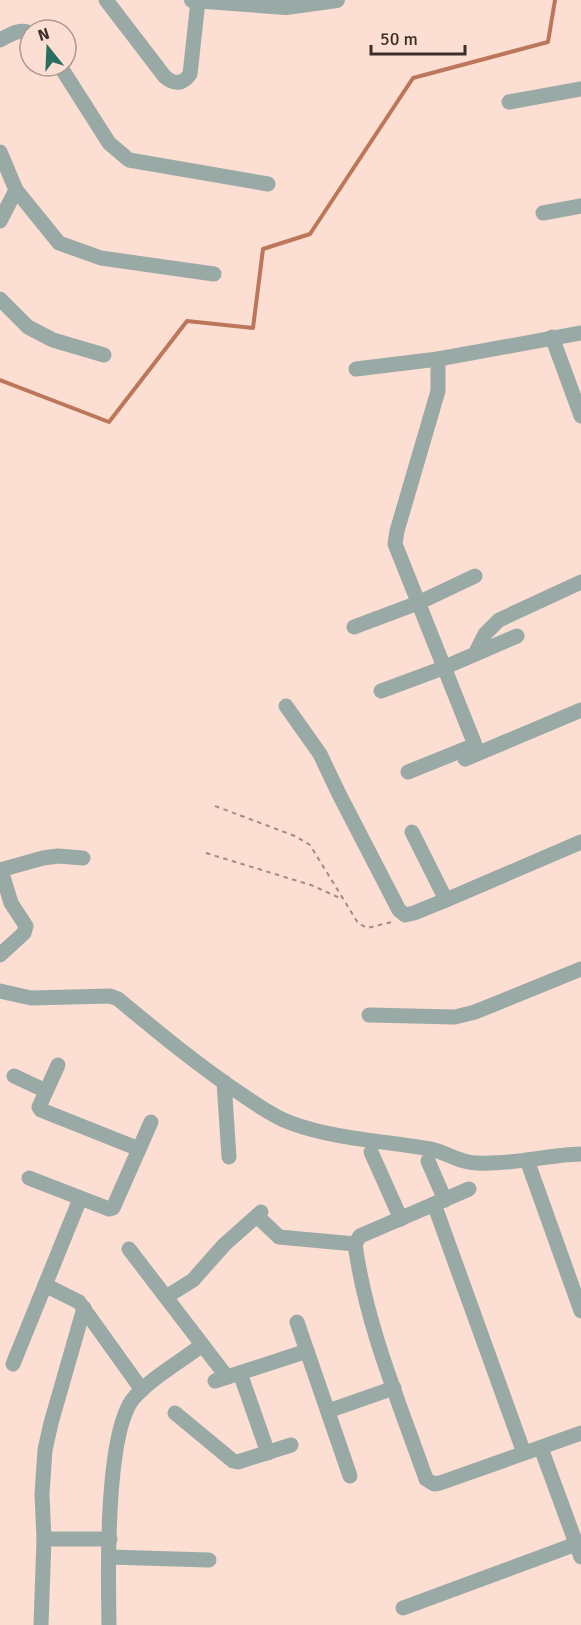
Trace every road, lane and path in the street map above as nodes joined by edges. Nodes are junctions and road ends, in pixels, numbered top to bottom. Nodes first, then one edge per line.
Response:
1 (106, 0) edge
2 (195, 0) edge
3 (336, 0) edge
4 (18, 32) edge
5 (0, 40) edge
6 (68, 78) edge
7 (581, 89) edge
8 (509, 102) dead end
9 (0, 152) edge
10 (268, 184) dead end
11 (16, 190) junction
12 (581, 206) edge
13 (543, 213) dead end
14 (0, 221) edge
15 (214, 274) dead end
16 (0, 299) edge
17 (581, 333) edge
18 (552, 337) junction
19 (104, 355) dead end
20 (438, 358) junction
21 (356, 369) dead end
22 (581, 416) edge
23 (475, 576) dead end
24 (581, 582) edge
25 (418, 603) junction
26 (354, 627) dead end
27 (517, 636) dead end
28 (475, 654) junction
29 (443, 668) junction
30 (381, 691) dead end
31 (286, 706) dead end
32 (581, 710) edge
33 (475, 745) junction
34 (493, 748) junction
35 (447, 766) dead end
36 (408, 772) dead end
37 (215, 807) dead end
38 (412, 832) dead end
39 (581, 842) edge
40 (206, 853) dead end
41 (83, 858) dead end
42 (0, 870) edge
43 (343, 899) junction
44 (446, 900) junction
45 (405, 915) junction
46 (0, 955) edge
47 (581, 969) edge
48 (0, 991) edge
49 (369, 1015) dead end
50 (58, 1065) dead end
51 (14, 1076) dead end
52 (225, 1082) junction
53 (46, 1091) junction
54 (151, 1122) dead end
55 (139, 1149) junction
56 (371, 1152) dead end
57 (581, 1154) edge
58 (229, 1157) dead end
59 (527, 1160) junction
60 (428, 1161) dead end
61 (29, 1178) dead end
62 (469, 1190) dead end
63 (81, 1199) junction
64 (439, 1202) junction
65 (401, 1219) junction
66 (355, 1244) junction
67 (129, 1248) dead end
68 (45, 1285) junction
69 (166, 1297) junction
70 (84, 1308) junction
71 (581, 1311) edge
72 (297, 1322) dead end
73 (202, 1346) junction
74 (307, 1351) junction
75 (14, 1364) dead end
76 (227, 1377) junction
77 (394, 1388) junction
78 (142, 1390) junction
79 (328, 1411) junction
80 (175, 1413) dead end
81 (581, 1433) edge
82 (291, 1445) dead end
83 (541, 1448) junction
84 (268, 1453) junction
85 (524, 1453) junction
86 (350, 1476) dead end
87 (44, 1539) junction
88 (110, 1539) junction
89 (578, 1551) edge
90 (109, 1557) junction
91 (209, 1560) dead end
92 (403, 1608) dead end
93 (41, 1625) edge
94 (109, 1625) edge

1 - 2 street
2 - 3 street
4 - 5 street
6 - 10 street
7 - 8 street
9 - 11 street
11 - 14 street
11 - 15 street
12 - 13 street
16 - 19 street
17 - 18 street
18 - 20 street
18 - 22 street
20 - 21 street
20 - 25 street
23 - 25 street
24 - 28 street
25 - 26 street
25 - 29 street
27 - 28 street
28 - 29 street
29 - 30 street
29 - 33 street
31 - 45 street
32 - 34 street
33 - 34 street
33 - 36 street
34 - 35 street
37 - 43 path
38 - 44 street
39 - 44 street
40 - 43 path
41 - 42 street
42 - 46 street
43 - 45 path
44 - 45 street
47 - 49 street
48 - 52 street
50 - 53 street
51 - 53 street
52 - 58 street
52 - 59 street
53 - 55 street
54 - 55 street
55 - 63 street
56 - 65 street
57 - 59 street
59 - 71 street
60 - 64 street
61 - 63 street
62 - 64 street
63 - 68 street
64 - 65 street
64 - 85 street
65 - 66 street
66 - 69 street
66 - 77 street
67 - 69 street
68 - 70 street
68 - 75 street
69 - 73 street
70 - 78 street
70 - 87 street
72 - 74 street
73 - 76 street
73 - 78 street
74 - 76 street
74 - 79 street
76 - 84 street
77 - 79 street
77 - 85 street
78 - 88 street
79 - 86 street
80 - 84 street
81 - 83 street
82 - 84 street
83 - 85 street
83 - 89 street
87 - 88 street
87 - 93 street
88 - 90 street
89 - 92 street
90 - 91 street
90 - 94 street

